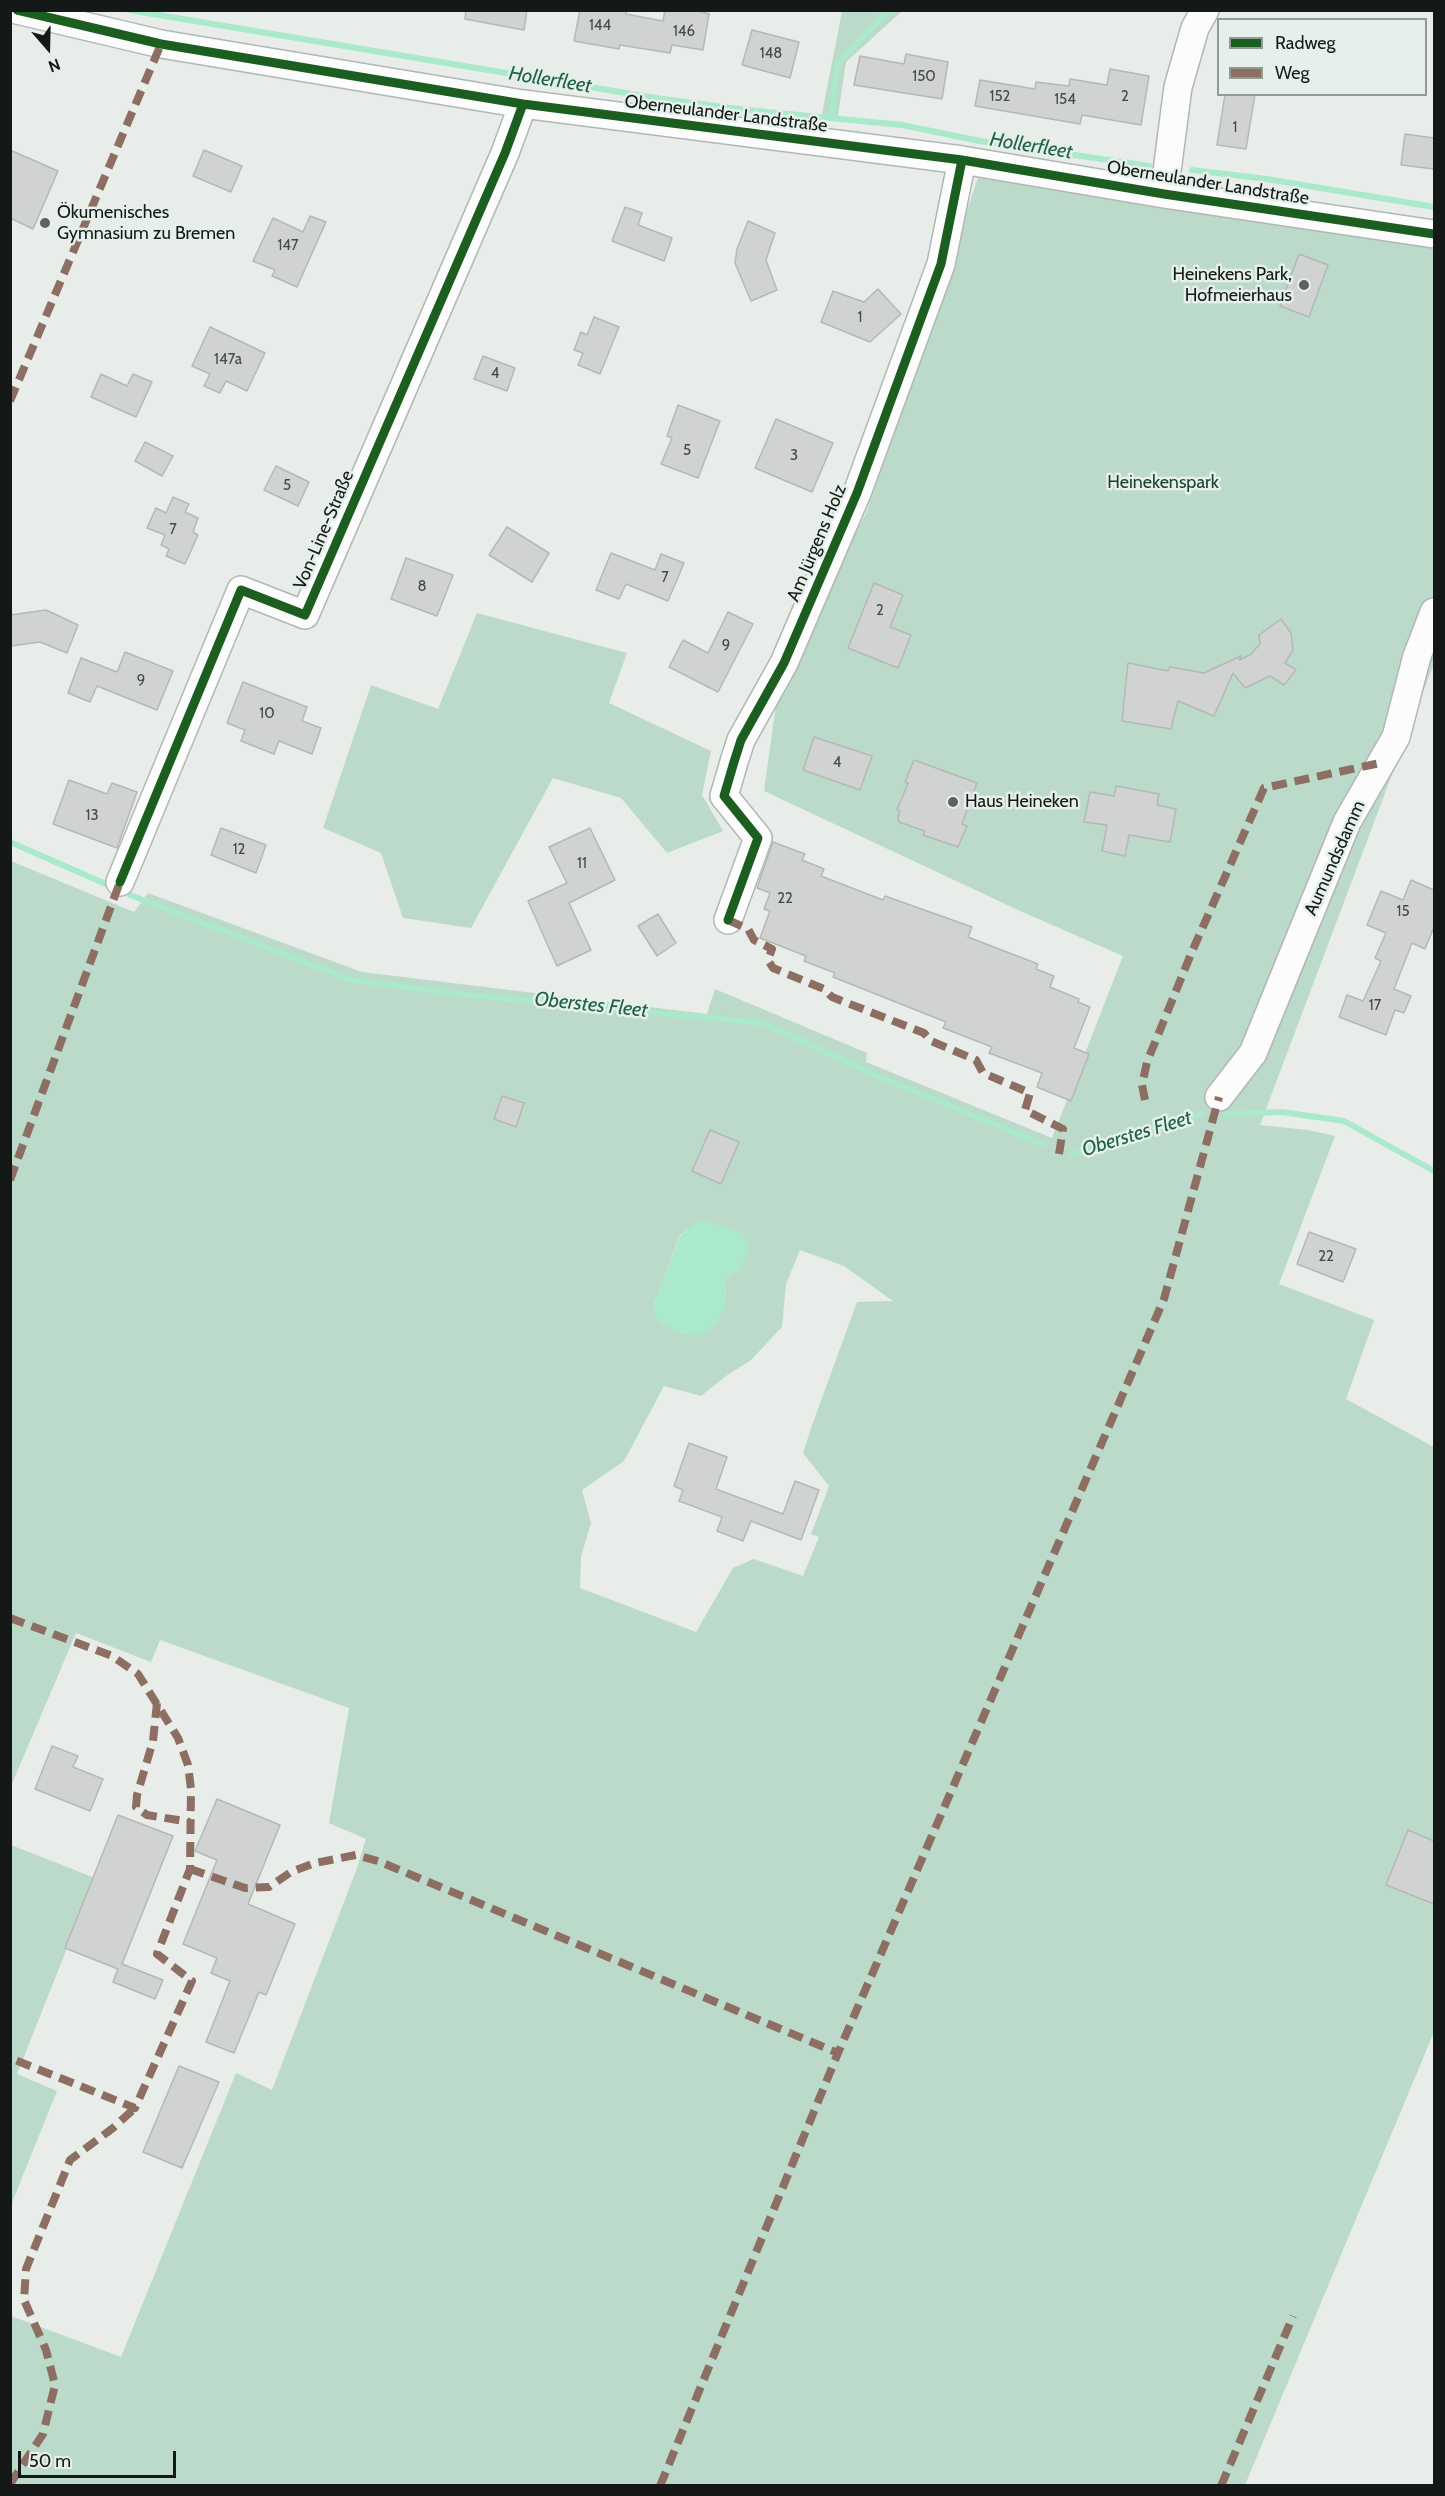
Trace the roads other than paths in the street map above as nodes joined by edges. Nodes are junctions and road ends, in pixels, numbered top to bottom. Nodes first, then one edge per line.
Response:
1 (17, 10) edge
2 (1205, 10) edge
3 (523, 104) junction
4 (962, 160) junction
5 (1164, 194) junction
6 (1434, 234) edge
7 (1434, 612) edge
8 (120, 882) dead end
9 (728, 920) dead end
10 (1219, 1097) dead end

1 - 3 street, Oberneulander Landstraße
2 - 5 street
3 - 4 street, Oberneulander Landstraße
3 - 8 street, Von-Line-Straße
4 - 5 street, Oberneulander Landstraße
4 - 9 street, Am Jürgens Holz
5 - 6 street, Oberneulander Landstraße
7 - 10 street, Aumundsdamm

